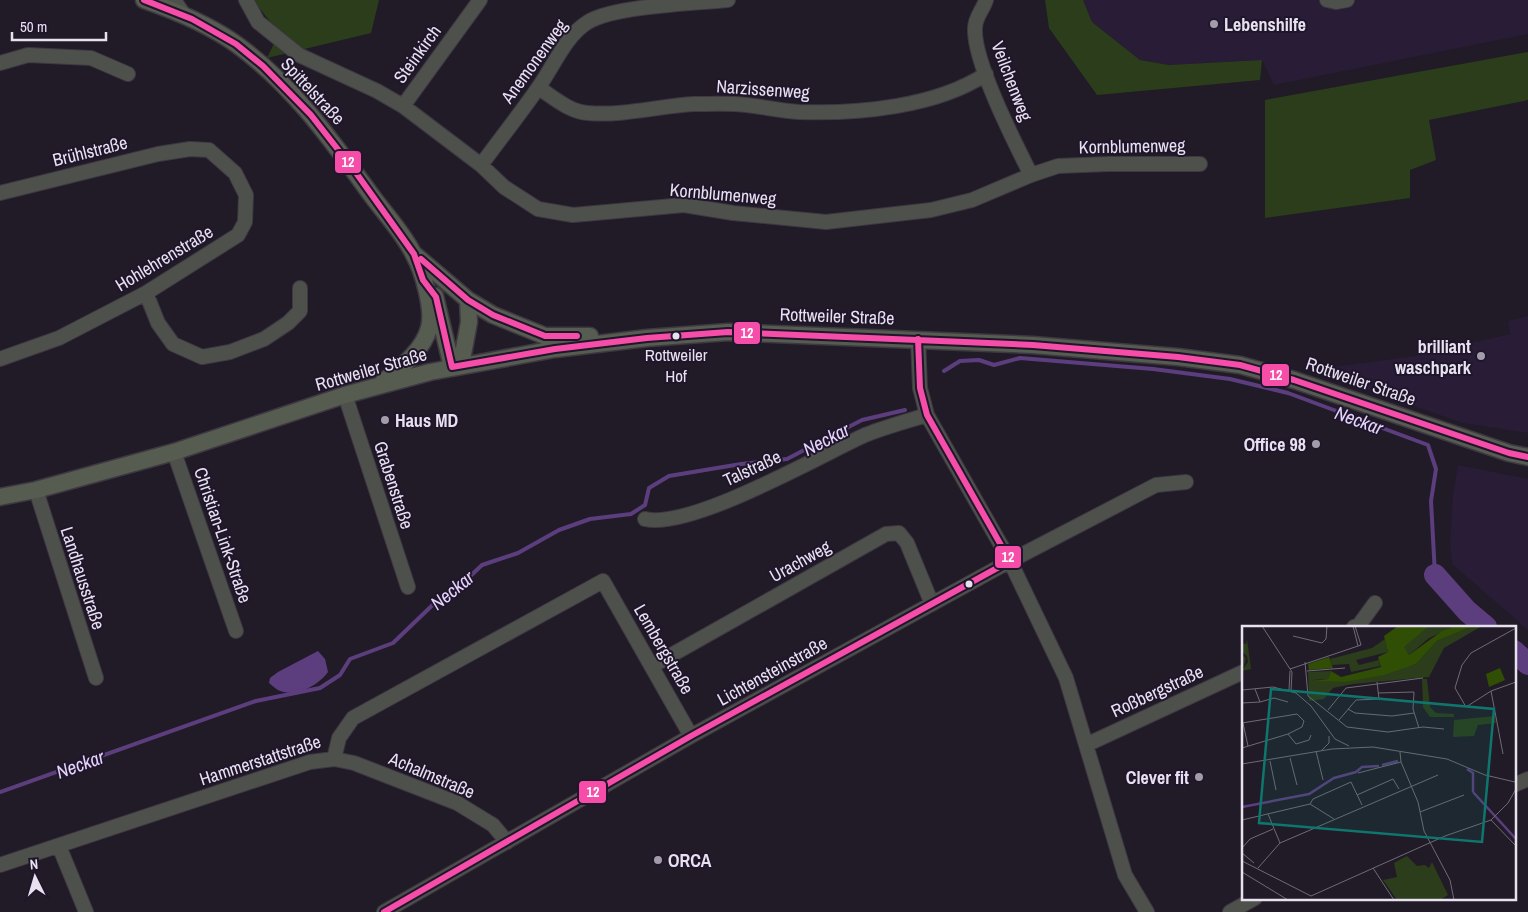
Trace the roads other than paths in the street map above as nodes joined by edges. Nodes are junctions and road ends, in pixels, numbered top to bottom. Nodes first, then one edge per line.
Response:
1 (144, 0) edge
2 (174, 0) edge
3 (246, 0) edge
4 (480, 0) edge
5 (728, 0) edge
6 (986, 0) edge
7 (1327, 0) edge
8 (1346, 0) edge
9 (184, 15) junction
10 (0, 63) edge
11 (128, 74) dead end
12 (986, 74) junction
13 (539, 88) junction
14 (403, 106) junction
15 (190, 149) joint
16 (1200, 164) dead end
17 (481, 165) junction
18 (1031, 175) junction
19 (0, 192) edge
20 (414, 254) junction
21 (424, 280) junction
22 (300, 288) dead end
23 (146, 293) junction
24 (468, 300) junction
25 (647, 338) junction
26 (918, 339) junction
27 (0, 359) edge
28 (457, 366) junction
29 (380, 385) junction
30 (345, 395) junction
31 (928, 415) junction
32 (174, 452) junction
33 (1528, 457) edge
34 (1186, 482) dead end
35 (36, 490) junction
36 (0, 497) edge
37 (645, 519) dead end
38 (1010, 561) junction
39 (603, 581) joint
40 (408, 587) dead end
41 (1375, 603) dead end
42 (932, 604) junction
43 (1356, 626) edge
44 (236, 631) dead end
45 (652, 666) junction
46 (1242, 672) edge
47 (96, 678) dead end
48 (691, 736) junction
49 (1088, 744) junction
50 (334, 759) junction
51 (1528, 779) edge
52 (1516, 784) edge
53 (507, 842) junction
54 (59, 846) junction
55 (0, 865) edge
56 (1251, 900) edge
57 (86, 912) edge
58 (384, 912) edge
59 (1147, 912) edge
60 (1230, 912) edge

1 - 9 main road, Spittelstraße
2 - 9 street
3 - 14 street, Kornblumenweg
4 - 14 street, Steinkirch
5 - 13 street, Anemonenweg
6 - 12 street, Veilchenweg
7 - 8 street
9 - 20 main road, Spittelstraße
10 - 11 street
12 - 13 street, Narzissenweg
12 - 18 street, Veilchenweg
13 - 17 street, Anemonenweg
14 - 17 street, Kornblumenweg
15 - 19 street, Brühlstraße
15 - 23 street, Hohlehrenstraße
16 - 18 street, Kornblumenweg
17 - 18 street, Kornblumenweg
20 - 21 main road, Spittelstraße
20 - 24 main road, Spittelstraße
21 - 28 main road, Spittelstraße
21 - 29 main road, Spittelstraße
22 - 23 street
23 - 27 street, Hohlehrenstraße
24 - 25 main road, Spittelstraße
24 - 28 main road
25 - 26 main road, Rottweiler Straße
25 - 28 main road, Rottweiler Straße
26 - 31 street
26 - 33 main road, Rottweiler Straße
28 - 29 main road, Rottweiler Straße
29 - 30 main road, Rottweiler Straße
30 - 32 main road, Rottweiler Straße
30 - 40 street, Grabenstraße
31 - 37 street, Talstraße
31 - 38 street
32 - 35 main road, Rottweiler Straße
32 - 44 street, Christian-Link-Straße
34 - 38 street, Lichtensteinstraße
35 - 36 main road, Rottweiler Straße
35 - 47 street, Landhausstraße
38 - 42 street, Lichtensteinstraße
38 - 49 street
39 - 45 street, Lembergstraße
39 - 50 street, Hammerstattstraße
41 - 43 street
42 - 45 street, Urachweg
42 - 48 street, Lichtensteinstraße
45 - 48 street, Lembergstraße
46 - 49 street, Roßbergstraße
48 - 53 street, Lichtensteinstraße
49 - 59 street
50 - 53 street, Achalmstraße
50 - 54 street, Hammerstattstraße
51 - 52 street
53 - 58 street, Lichtensteinstraße
54 - 55 street, Hammerstattstraße
54 - 57 street
56 - 60 street

